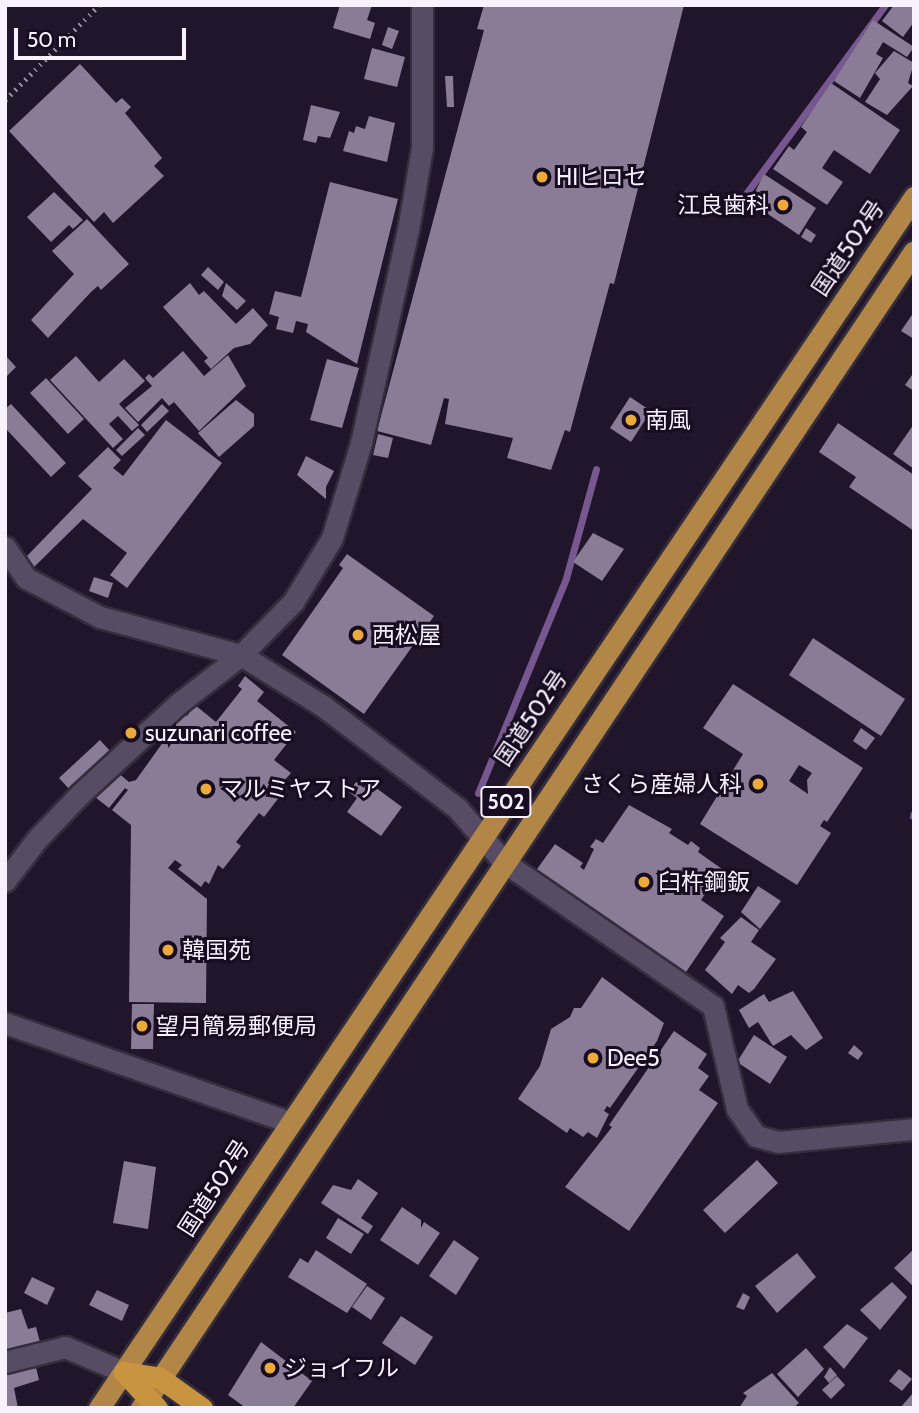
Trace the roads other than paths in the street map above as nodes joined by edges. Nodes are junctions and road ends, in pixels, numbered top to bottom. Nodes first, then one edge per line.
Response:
1 (422, 5) edge
2 (914, 197) edge
3 (914, 251) edge
4 (5, 547) edge
5 (241, 655) junction
6 (485, 834) junction
7 (505, 862) junction
8 (5, 881) edge
9 (5, 1023) edge
10 (289, 1122) junction
11 (914, 1129) edge
12 (5, 1362) edge
13 (124, 1372) junction
14 (160, 1378) junction
15 (149, 1405) edge
16 (99, 1408) edge
17 (202, 1408) edge

1 - 5 street
2 - 6 highway, 国道502号 / 502
3 - 7 highway, 502
4 - 5 street
5 - 6 street
5 - 8 street
6 - 7 street
6 - 10 highway, 国道502号 / 502
7 - 11 street
7 - 14 highway, 502
9 - 10 street
10 - 13 highway, 国道502号 / 502
12 - 13 street
13 - 14 highway
13 - 15 highway
13 - 16 highway, 国道502号 / 502
14 - 15 highway, 502
14 - 17 highway

